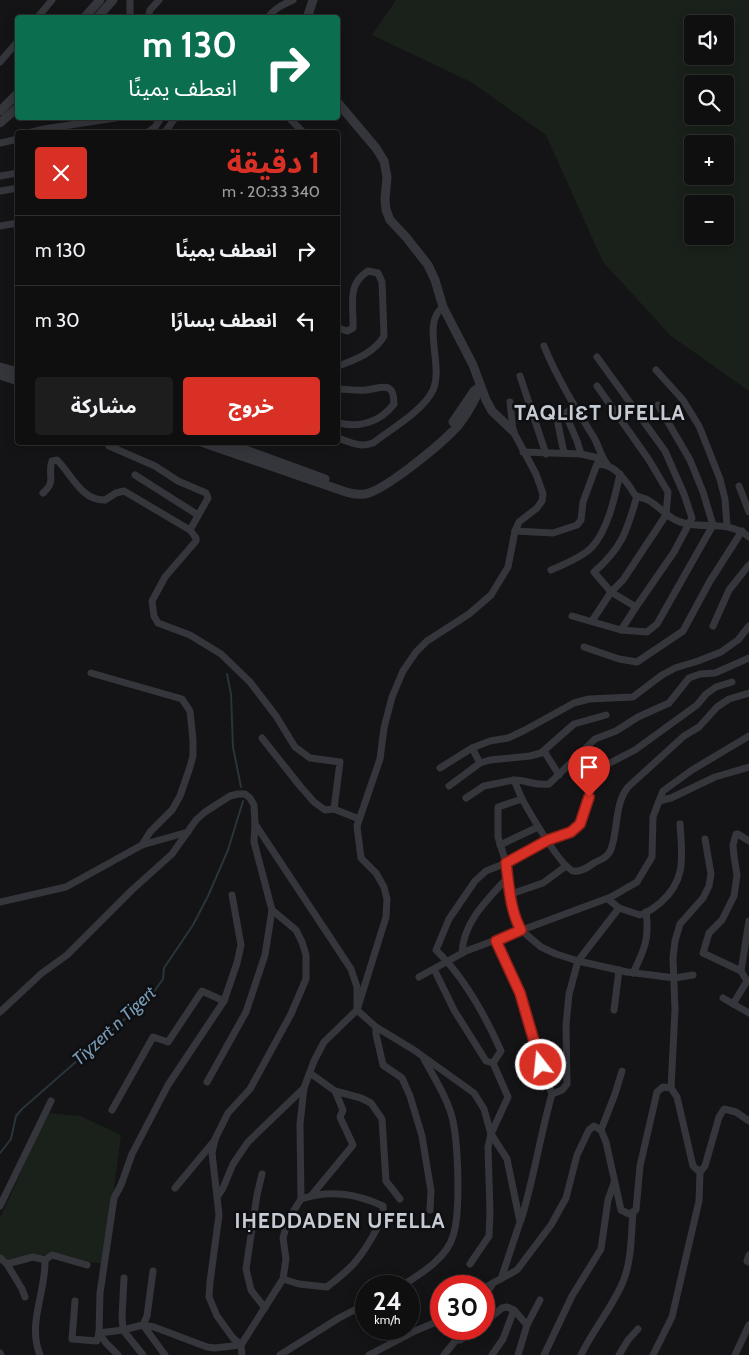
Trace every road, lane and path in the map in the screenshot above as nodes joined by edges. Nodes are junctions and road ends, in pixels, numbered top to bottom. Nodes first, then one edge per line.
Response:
1 (52, 0) edge
2 (100, 0) edge
3 (113, 0) edge
4 (130, 0) edge
5 (159, 0) edge
6 (293, 0) edge
7 (313, 0) edge
8 (40, 15) edge
9 (87, 15) edge
10 (100, 15) edge
11 (130, 15) edge
12 (149, 15) edge
13 (270, 15) edge
14 (308, 15) edge
15 (15, 44) edge
16 (0, 62) edge
17 (15, 96) edge
18 (340, 105) edge
19 (15, 110) edge
20 (0, 111) edge
21 (102, 120) edge
22 (159, 120) edge
23 (291, 120) edge
24 (0, 123) edge
25 (40, 130) edge
26 (151, 130) edge
27 (302, 130) edge
28 (15, 140) edge
29 (0, 143) edge
30 (15, 174) edge
31 (0, 176) edge
32 (15, 188) edge
33 (0, 191) edge
34 (15, 224) edge
35 (0, 226) edge
36 (443, 306) junction
37 (340, 328) edge
38 (544, 346) dead end
39 (597, 357) dead end
40 (340, 364) edge
41 (0, 367) edge
42 (656, 370) dead end
43 (15, 371) edge
44 (0, 375) edge
45 (520, 376) dead end
46 (15, 380) edge
47 (597, 386) dead end
48 (480, 387) junction
49 (340, 389) edge
50 (510, 402) dead end
51 (658, 405) dead end
52 (575, 407) junction
53 (340, 423) edge
54 (558, 424) dead end
55 (513, 431) junction
56 (340, 439) edge
57 (210, 445) edge
58 (232, 445) edge
59 (109, 446) dead end
60 (523, 452) junction
61 (564, 453) junction
62 (546, 454) junction
63 (581, 454) junction
64 (602, 463) junction
65 (620, 474) junction
66 (135, 475) dead end
67 (739, 486) dead end
68 (43, 494) dead end
69 (637, 496) junction
70 (749, 512) edge
71 (198, 515) junction
72 (666, 515) junction
73 (713, 525) junction
74 (689, 526) junction
75 (727, 526) junction
76 (190, 530) junction
77 (515, 531) junction
78 (742, 531) junction
79 (749, 536) edge
80 (749, 565) edge
81 (551, 570) dead end
82 (611, 592) junction
83 (636, 607) junction
84 (572, 616) dead end
85 (592, 621) junction
86 (713, 626) dead end
87 (749, 626) edge
88 (622, 630) junction
89 (584, 647) dead end
90 (749, 658) edge
91 (91, 673) dead end
92 (732, 682) dead end
93 (749, 693) edge
94 (606, 715) dead end
95 (749, 736) edge
96 (262, 738) dead end
97 (472, 748) junction
98 (544, 751) junction
99 (480, 763) junction
100 (749, 767) edge
101 (440, 768) dead end
102 (559, 775) junction
103 (514, 780) junction
104 (449, 786) dead end
105 (466, 798) dead end
106 (522, 799) junction
107 (658, 801) junction
108 (334, 809) junction
109 (359, 819) junction
110 (255, 824) junction
111 (680, 824) dead end
112 (538, 827) junction
113 (189, 832) junction
114 (705, 839) dead end
115 (548, 840) junction
116 (749, 841) edge
117 (142, 845) junction
118 (500, 845) junction
119 (506, 863) junction
120 (566, 866) junction
121 (508, 877) junction
122 (511, 894) junction
123 (232, 895) dead end
124 (608, 899) junction
125 (0, 902) edge
126 (619, 908) junction
127 (272, 910) junction
128 (646, 912) junction
129 (749, 921) edge
130 (521, 930) junction
131 (496, 941) junction
132 (747, 944) edge
133 (462, 953) junction
134 (578, 961) junction
135 (448, 962) junction
136 (434, 969) junction
137 (618, 970) junction
138 (741, 971) junction
139 (632, 973) junction
140 (693, 975) dead end
141 (419, 977) dead end
142 (675, 978) junction
143 (723, 998) dead end
144 (224, 1001) junction
145 (733, 1004) junction
146 (356, 1010) junction
147 (614, 1010) dead end
148 (0, 1012) edge
149 (749, 1013) edge
150 (376, 1027) junction
151 (423, 1056) junction
152 (494, 1063) junction
153 (622, 1070) dead end
154 (310, 1073) junction
155 (207, 1082) dead end
156 (304, 1088) junction
157 (671, 1088) junction
158 (335, 1091) junction
159 (552, 1094) junction
160 (51, 1101) dead end
161 (112, 1110) dead end
162 (749, 1121) edge
163 (601, 1130) junction
164 (491, 1134) junction
165 (215, 1139) junction
166 (700, 1172) junction
167 (262, 1174) dead end
168 (614, 1182) junction
169 (175, 1188) dead end
170 (311, 1196) junction
171 (217, 1197) junction
172 (301, 1199) junction
173 (400, 1199) dead end
174 (0, 1206) edge
175 (430, 1210) dead end
176 (633, 1212) junction
177 (520, 1222) junction
178 (749, 1255) edge
179 (0, 1258) edge
180 (45, 1260) junction
181 (749, 1262) edge
182 (7, 1264) junction
183 (470, 1264) dead end
184 (87, 1265) dead end
185 (153, 1272) dead end
186 (419, 1275) edge
187 (124, 1278) dead end
188 (283, 1279) junction
189 (501, 1279) junction
190 (495, 1282) edge
191 (24, 1297) dead end
192 (540, 1300) dead end
193 (75, 1301) dead end
194 (265, 1308) junction
195 (355, 1310) edge
196 (514, 1310) junction
197 (495, 1314) edge
198 (527, 1324) junction
199 (143, 1325) junction
200 (430, 1325) edge
201 (749, 1325) edge
202 (638, 1329) dead end
203 (123, 1330) junction
204 (99, 1333) junction
205 (457, 1340) edge
206 (460, 1340) edge
207 (455, 1343) junction
208 (241, 1345) junction
209 (40, 1355) edge
210 (118, 1355) edge
211 (143, 1355) edge
212 (165, 1355) edge
213 (242, 1355) edge
214 (280, 1355) edge
215 (368, 1355) edge
216 (444, 1355) edge
217 (492, 1355) edge
218 (518, 1355) edge
219 (544, 1355) edge
220 (582, 1355) edge
221 (619, 1355) edge
222 (653, 1355) edge
223 (735, 1355) edge

1 - 8 street
2 - 9 street
3 - 10 street
4 - 11 street
5 - 12 street
6 - 13 street
7 - 14 street
15 - 16 street
17 - 20 street
18 - 36 street
19 - 24 street
21 - 25 street
22 - 26 street
23 - 27 street
28 - 29 street
30 - 31 street
32 - 33 street
34 - 35 street
36 - 48 street
36 - 56 street
37 - 40 street
38 - 52 street
39 - 74 street
41 - 43 street
42 - 75 street
44 - 46 street
45 - 62 street
47 - 72 street
48 - 55 street
48 - 57 street
48 - 58 street
49 - 53 street
50 - 55 street
51 - 73 street
52 - 63 street
52 - 64 street
54 - 61 street
55 - 60 street
59 - 71 street
60 - 62 street
60 - 77 street
61 - 62 street
61 - 63 street
63 - 64 street
64 - 65 street
64 - 77 street
65 - 69 street
65 - 81 street
66 - 71 street
67 - 70 street
68 - 76 street
69 - 72 street
69 - 82 street
71 - 76 street
72 - 74 street
72 - 82 street
73 - 74 street
73 - 75 street
73 - 88 street
74 - 83 street
75 - 78 street
76 - 108 street
77 - 109 street
78 - 79 street
78 - 89 street
80 - 86 street
82 - 83 street
82 - 85 street
83 - 88 street
84 - 85 street
85 - 88 street
87 - 97 street
90 - 102 street
91 - 117 street
92 - 115 street
93 - 120 street
94 - 98 street
95 - 107 street
96 - 108 street
97 - 99 street
97 - 101 street
98 - 99 street
98 - 102 street
99 - 104 street
100 - 107 street
102 - 103 street
103 - 105 street
103 - 106 street
106 - 112 street
106 - 118 street
107 - 124 street
108 - 109 street
109 - 146 street
110 - 113 street
110 - 127 street
110 - 146 street
111 - 128 street
112 - 115 street
112 - 118 street
113 - 117 street
113 - 148 street
114 - 142 street
115 - 119 street
115 - 120 street
116 - 138 street
117 - 125 street
118 - 119 street
119 - 121 street
119 - 135 street
120 - 122 street
121 - 122 street
121 - 133 street
122 - 130 street
123 - 144 street
124 - 126 street
124 - 130 street
126 - 128 street
126 - 134 street
127 - 155 street
127 - 165 street
128 - 139 street
129 - 132 street
130 - 131 street
130 - 134 street
131 - 133 street
131 - 159 street
132 - 138 street
133 - 135 street
134 - 137 street
134 - 159 street
135 - 136 street
135 - 152 street
136 - 141 street
136 - 152 street
137 - 139 street
137 - 147 street
138 - 145 street
139 - 142 street
140 - 142 street
142 - 157 street
143 - 145 street
144 - 161 street
144 - 204 street
145 - 149 street
146 - 150 street
146 - 154 street
150 - 151 street
150 - 175 street
151 - 164 street
151 - 186 street
152 - 164 street
153 - 163 street
154 - 156 street
154 - 158 street
156 - 171 street
156 - 172 street
157 - 166 street
157 - 176 street
158 - 170 street
158 - 173 street
159 - 177 street
160 - 174 street
162 - 166 street
163 - 168 street
163 - 189 street
164 - 177 street
164 - 183 street
165 - 169 street
165 - 171 street
166 - 222 street
167 - 194 street
168 - 176 street
168 - 219 street
170 - 172 street
170 - 188 street
171 - 208 street
172 - 188 street
176 - 220 street
177 - 189 street
178 - 181 street
179 - 182 street
180 - 182 street
180 - 184 street
180 - 209 street
182 - 191 street
185 - 199 street
187 - 203 street
188 - 194 street
189 - 190 street
192 - 198 street
193 - 204 street
194 - 208 street
195 - 214 street
196 - 197 street
196 - 198 street
196 - 217 street
198 - 218 street
199 - 203 street
199 - 208 street
199 - 212 street
200 - 215 street
201 - 223 street
202 - 221 street
203 - 204 street
203 - 211 street
204 - 210 street
205 - 207 street
206 - 207 street
207 - 216 street
208 - 213 street

